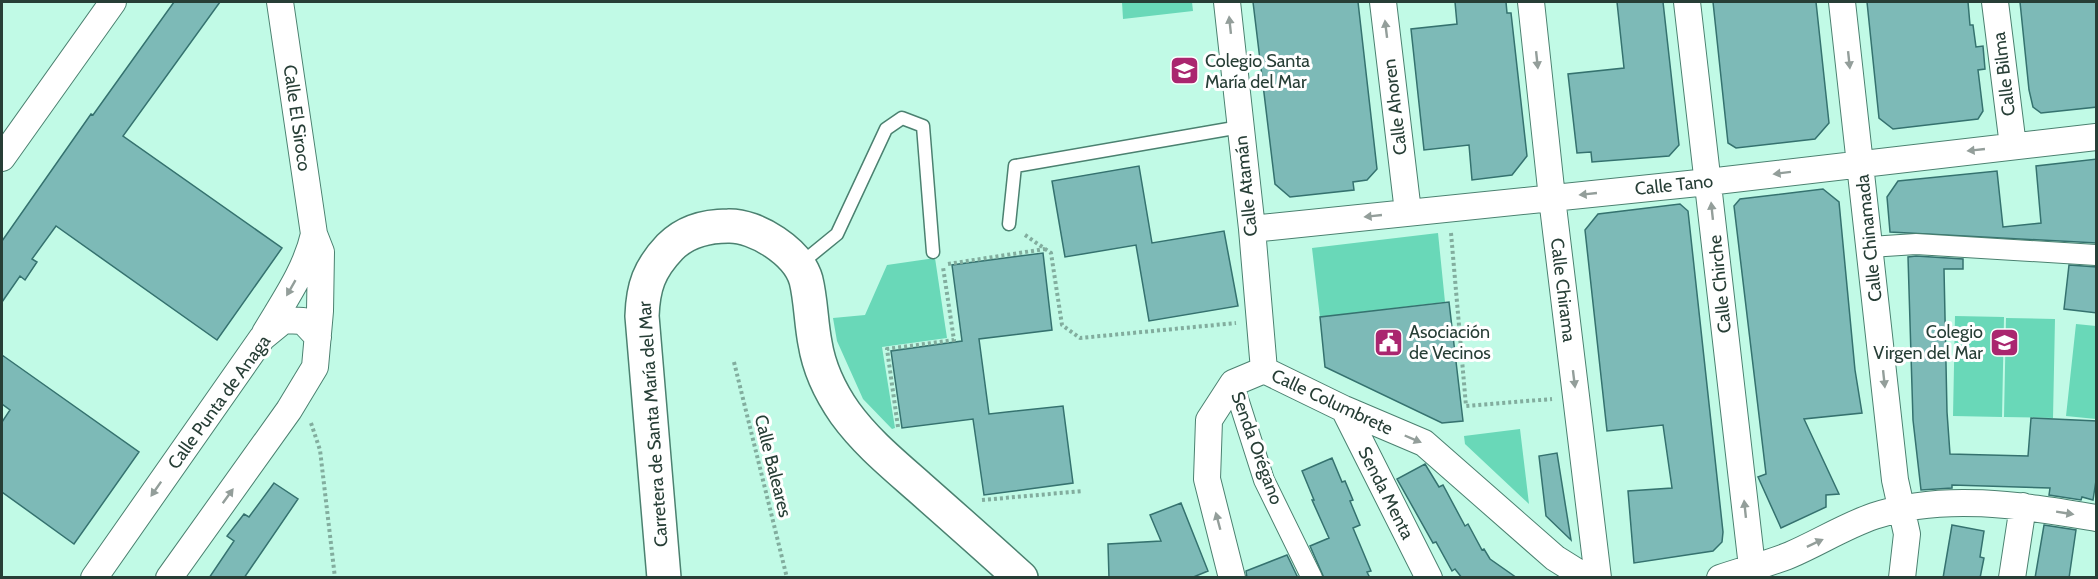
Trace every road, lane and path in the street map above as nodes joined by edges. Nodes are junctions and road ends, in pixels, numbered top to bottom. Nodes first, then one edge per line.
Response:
1 (113, 2) edge
2 (280, 2) edge
3 (1227, 2) edge
4 (1383, 2) edge
5 (1531, 2) edge
6 (1688, 2) edge
7 (1842, 2) edge
8 (1995, 2) edge
9 (1240, 127) junction
10 (2097, 137) edge
11 (2013, 146) junction
12 (2, 158) edge
13 (1861, 163) junction
14 (1708, 182) junction
15 (1552, 198) junction
16 (1449, 208) junction
17 (1408, 212) junction
18 (1009, 224) joint
19 (1252, 229) junction
20 (314, 234) junction
21 (1870, 247) junction
22 (1045, 249) junction
23 (933, 252) dead end
24 (2097, 255) edge
25 (798, 266) junction
26 (1260, 320) junction
27 (318, 337) junction
28 (262, 338) junction
29 (734, 362) dead end
30 (1264, 370) junction
31 (1233, 383) junction
32 (300, 391) junction
33 (1576, 397) junction
34 (1344, 409) junction
35 (899, 432) dead end
36 (1083, 491) dead end
37 (974, 494) dead end
38 (2023, 506) junction
39 (1903, 509) junction
40 (2097, 518) edge
41 (1752, 567) junction
42 (94, 578) edge
43 (169, 578) edge
44 (335, 578) edge
45 (664, 578) edge
46 (787, 578) edge
47 (1021, 578) edge
48 (1233, 578) edge
49 (1312, 578) edge
50 (1428, 578) edge
51 (1587, 578) edge
52 (1598, 578) edge
53 (1720, 578) edge
54 (1902, 578) edge
55 (2012, 578) edge

1 - 12 street
2 - 20 street, Calle El Siroco
9 -> 3 street, Calle Atamán
17 -> 4 street, Calle Ahoren
5 -> 15 street, Calle Chirama
6 - 14 street, Calle Chirche
7 -> 13 street, Calle Chinamada
8 - 11 street, Calle Bilma
9 - 18 lane
9 - 19 street, Calle Atamán
10 - 11 street, Calle Tano
11 -> 13 street, Calle Tano
13 -> 14 street, Calle Tano
13 - 21 street, Calle Chinamada
14 -> 15 street, Calle Tano
41 -> 14 street, Calle Chirche
15 - 16 street, Calle Tano
15 -> 33 street, Calle Chirama
16 - 17 street, Calle Tano
16 - 33 path
17 -> 19 street, Calle Tano
18 - 22 path
19 - 26 street, Calle Atamán
20 - 27 street, Calle El Siroco
20 -> 28 street, Calle El Siroco
21 - 24 street
21 -> 39 street, Calle Chinamada
22 - 26 path
22 - 35 path
23 - 25 lane
25 - 45 main road, Carretera de Santa María del Mar
25 - 47 main road, Carretera de Santa María del Mar
26 - 30 street, Calle Atamán
27 - 28 street, Calle Punta de Anaga
27 - 32 street
28 -> 42 street, Calle Punta de Anaga
29 - 46 path, Calle Baleares
30 - 31 street, Calle Columbrete
30 - 34 street, Calle Columbrete
48 -> 31 street
31 - 49 street, Senda Orégano
43 -> 32 street
32 - 44 path
33 - 52 street, Calle Chirama
34 - 50 street, Senda Menta
34 -> 51 street, Calle Columbrete
36 - 37 path
38 - 39 street
38 -> 40 street
38 - 55 street
41 -> 39 street
39 - 54 street, Calle Chinamada
41 - 53 street

